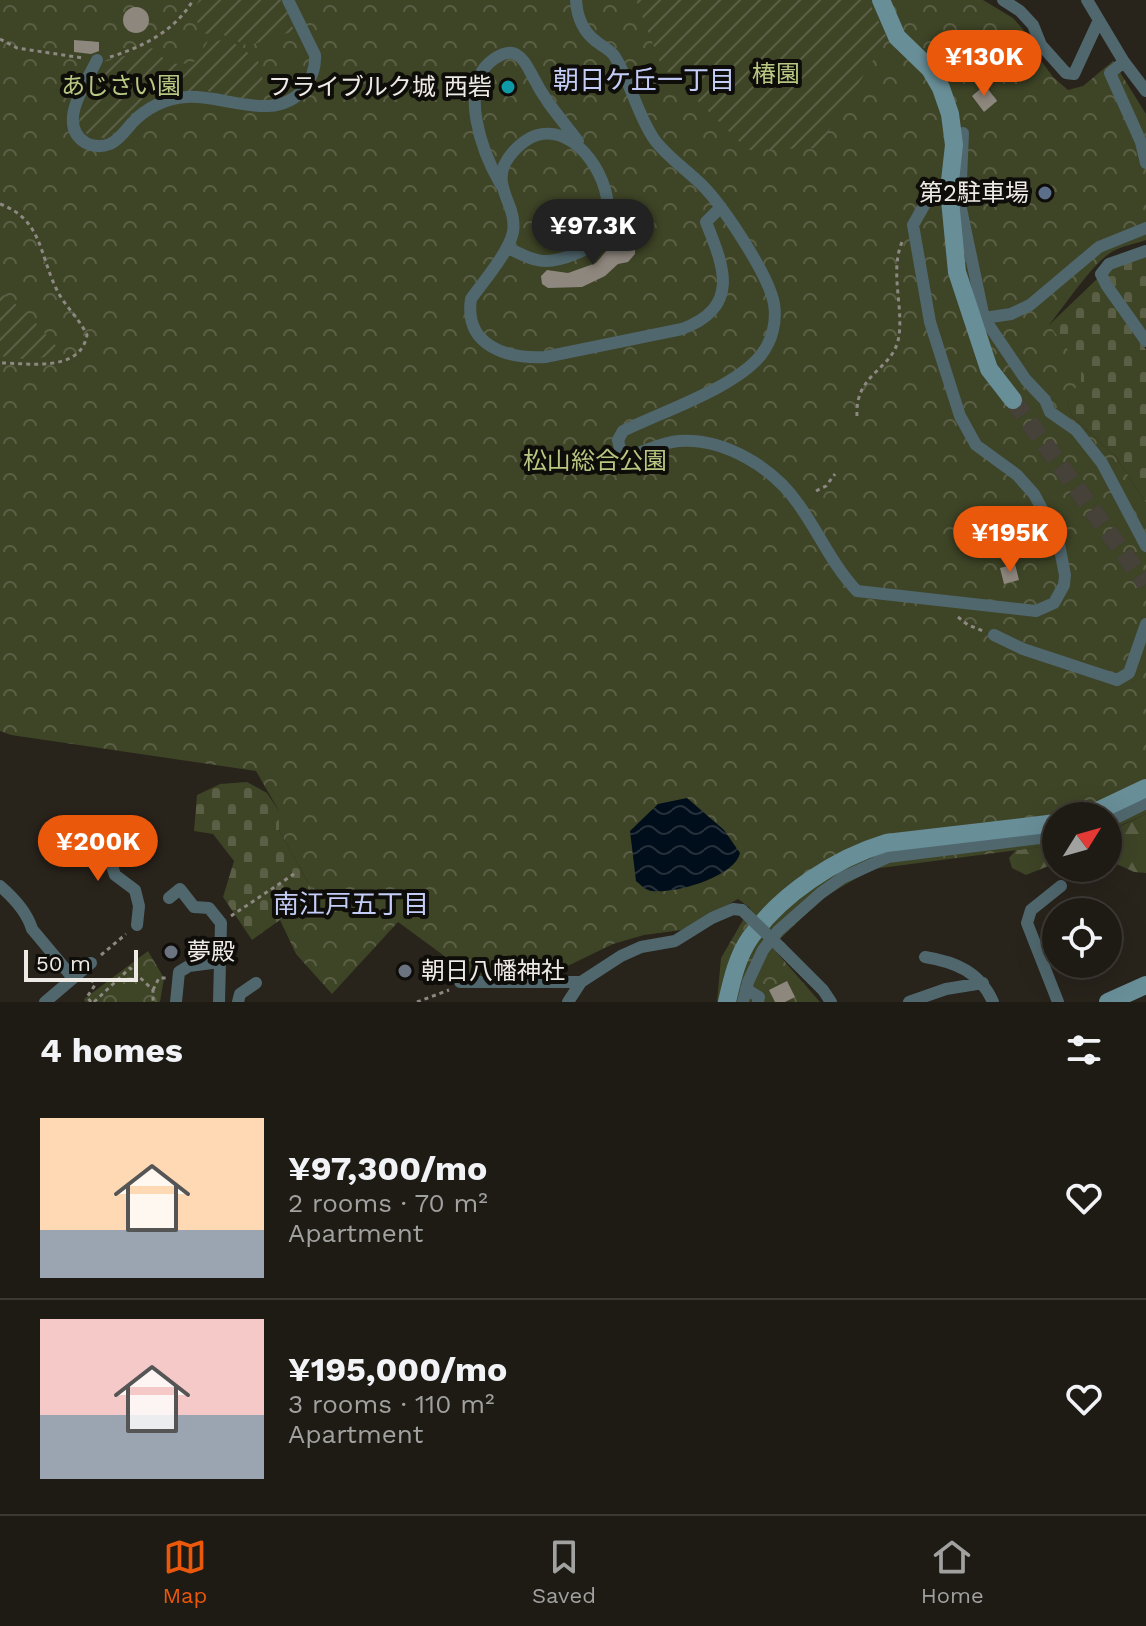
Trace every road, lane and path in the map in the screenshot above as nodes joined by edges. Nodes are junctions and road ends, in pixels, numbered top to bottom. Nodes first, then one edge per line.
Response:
1 (193, 0) edge
2 (288, 0) edge
3 (576, 0) edge
4 (881, 0) edge
5 (1003, 0) edge
6 (1087, 0) edge
7 (1098, 22) junction
8 (0, 39) edge
9 (97, 60) junction
10 (1124, 62) junction
11 (1144, 87) edge
12 (963, 133) dead end
13 (587, 153) junction
14 (1146, 163) edge
15 (501, 185) junction
16 (949, 190) junction
17 (0, 204) edge
18 (721, 207) junction
19 (913, 225) junction
20 (1146, 228) edge
21 (507, 247) junction
22 (1146, 251) edge
23 (984, 318) junction
24 (1146, 341) edge
25 (0, 363) edge
26 (1013, 400) tunnel mouth
27 (857, 416) dead end
28 (835, 474) dead end
29 (816, 491) dead end
30 (1146, 546) edge
31 (952, 608) junction
32 (1146, 624) edge
33 (994, 635) joint
34 (1146, 788) edge
35 (1116, 802) edge
36 (1146, 803) edge
37 (1122, 815) edge
38 (1042, 825) edge
39 (105, 832) dead end
40 (1042, 838) edge
41 (294, 874) dead end
42 (0, 886) edge
43 (1061, 886) dead end
44 (169, 898) dead end
45 (221, 923) junction
46 (137, 925) dead end
47 (925, 957) dead end
48 (220, 962) junction
49 (91, 963) dead end
50 (73, 978) junction
51 (581, 982) junction
52 (256, 983) dead end
53 (983, 983) junction
54 (461, 984) joint
55 (1146, 985) edge
56 (745, 996) edge
57 (87, 997) dead end
58 (45, 1002) edge
59 (92, 1002) edge
60 (153, 1002) edge
61 (176, 1002) edge
62 (219, 1002) edge
63 (238, 1002) edge
64 (417, 1002) edge
65 (568, 1002) edge
66 (727, 1002) edge
67 (758, 1002) edge
68 (831, 1002) edge
69 (909, 1002) edge
70 (993, 1002) edge
71 (1058, 1002) edge
72 (1108, 1002) edge

1 - 9 path
2 - 9 street
3 - 18 street
4 - 16 street
5 - 7 street
6 - 7 street
7 - 10 street
8 - 9 path
10 - 11 street
10 - 14 street
12 - 23 street
13 - 15 street
13 - 15 street
13 - 21 street
15 - 21 street
16 - 19 street
16 - 26 street
17 - 25 path
18 - 21 street
18 - 31 street
19 - 27 path
19 - 31 street
20 - 23 street
22 - 24 street
23 - 30 street
28 - 29 path
31 - 33 path
32 - 33 street
34 - 35 street
36 - 37 street
38 - 66 street
39 - 46 street
40 - 56 street
41 - 45 path
42 - 50 street
43 - 71 street
44 - 45 street
45 - 48 street
47 - 53 street
48 - 61 street
48 - 62 street
49 - 50 street
50 - 58 street
51 - 54 street
51 - 65 street
51 - 68 street, bridge
52 - 63 street
53 - 69 street
53 - 70 street
54 - 64 path
55 - 72 street
56 - 67 street
57 - 59 path
59 - 60 path

